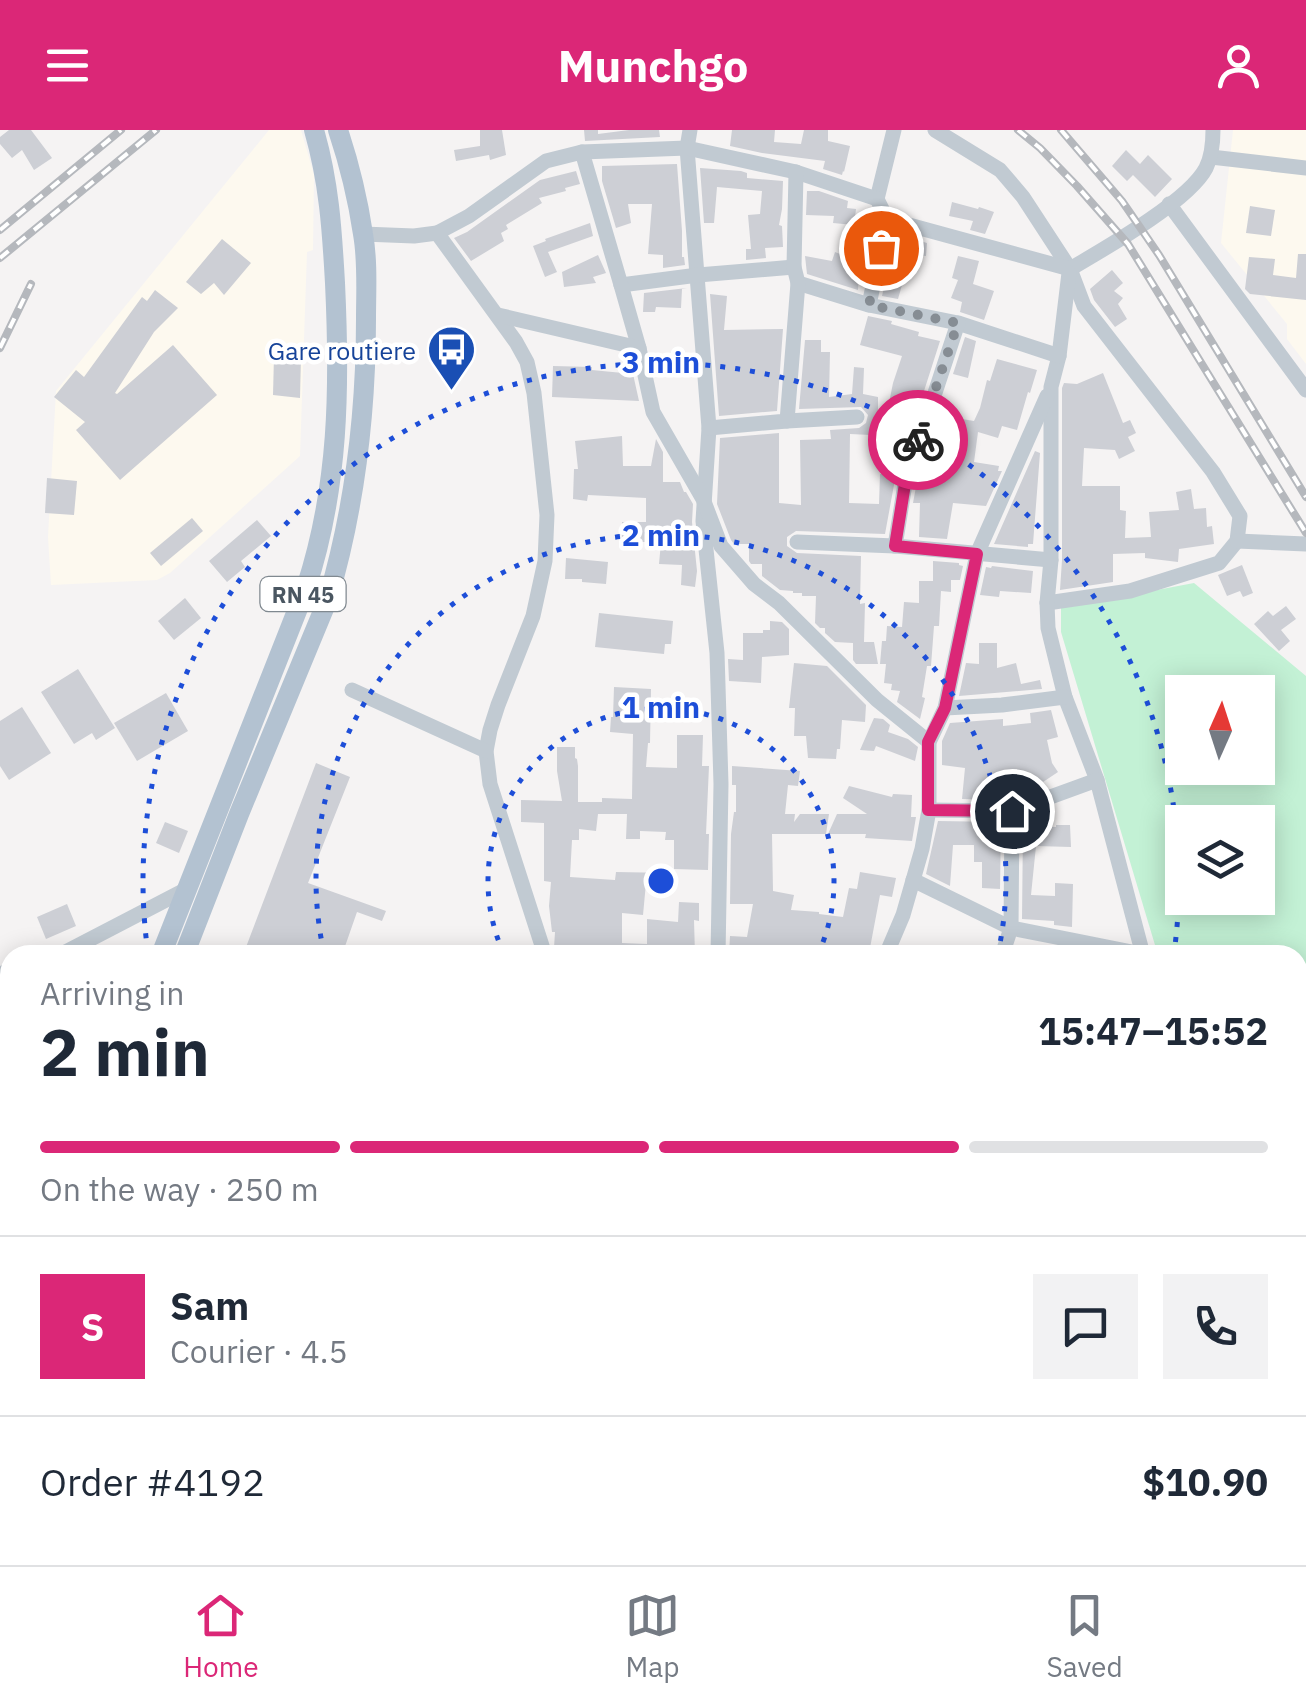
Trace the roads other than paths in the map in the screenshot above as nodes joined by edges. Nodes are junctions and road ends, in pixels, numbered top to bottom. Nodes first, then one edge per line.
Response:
1 (314, 130) edge
2 (338, 130) edge
3 (690, 130) edge
4 (894, 130) edge
5 (935, 130) edge
6 (1214, 130) edge
7 (687, 148) junction
8 (582, 152) junction
9 (1211, 157) junction
10 (1306, 168) edge
11 (796, 172) junction
12 (877, 198) junction
13 (1164, 208) junction
14 (887, 219) junction
15 (333, 228) junction
16 (362, 229) junction
17 (437, 233) junction
18 (1070, 269) junction
19 (698, 274) junction
20 (796, 275) junction
21 (366, 280) junction
22 (335, 281) junction
23 (620, 285) junction
24 (869, 305) junction
25 (498, 315) junction
26 (958, 323) junction
27 (639, 348) junction
28 (1059, 356) junction
29 (1050, 387) junction
30 (1306, 390) edge
31 (856, 417) dead end
32 (787, 420) junction
33 (708, 428) junction
34 (703, 499) junction
35 (1237, 541) junction
36 (797, 542) dead end
37 (1306, 544) edge
38 (895, 546) junction
39 (977, 554) junction
40 (1052, 560) junction
41 (1047, 603) junction
42 (352, 690) dead end
43 (1065, 697) junction
44 (945, 708) junction
45 (928, 742) junction
46 (486, 750) junction
47 (1098, 780) junction
48 (928, 810) junction
49 (1012, 811) junction
50 (913, 880) junction
51 (198, 892) junction
52 (1011, 928) junction
53 (82, 945) edge
54 (167, 945) edge
55 (186, 945) edge
56 (543, 945) edge
57 (718, 945) edge
58 (890, 945) edge
59 (1005, 945) edge
60 (1093, 945) edge
61 (1139, 945) edge

1 - 15 main road, RN 45
2 - 16 main road, RN 45
3 - 7 street
4 - 12 street
5 - 18 street
6 - 9 street
7 - 8 street
7 - 11 street
7 - 19 street
8 - 17 street
8 - 23 street
9 - 10 street
9 - 13 street
11 - 12 street
11 - 20 street
12 - 14 street
13 - 18 street
13 - 30 street
14 - 18 street
14 - 24 street
15 - 16 main road
15 - 22 main road, RN 45
16 - 17 street
16 - 21 main road, RN 45
17 - 25 street
18 - 28 street
18 - 35 street
19 - 20 street
19 - 23 street
19 - 33 street
20 - 24 street
20 - 32 street
21 - 22 main road
21 - 51 main road, RN 45
22 - 51 main road, RN 45
23 - 27 street
24 - 26 street
25 - 27 street
25 - 46 street
26 - 28 street
26 - 38 street
27 - 34 street
28 - 29 street
29 - 39 street
29 - 40 street
31 - 32 street
32 - 33 street
33 - 34 street
34 - 45 street
34 - 57 street
35 - 37 street
35 - 41 street
36 - 38 street
38 - 39 street
39 - 40 street
39 - 44 street
40 - 41 street
41 - 43 street
42 - 46 street
43 - 44 street
43 - 47 street
44 - 45 street
45 - 48 street
46 - 56 street
47 - 49 street
47 - 61 street
48 - 49 street
48 - 50 street
49 - 52 street
50 - 52 street
50 - 58 street
51 - 53 street
51 - 54 main road, RN 45
51 - 55 main road, RN 45
52 - 59 street
52 - 60 street

